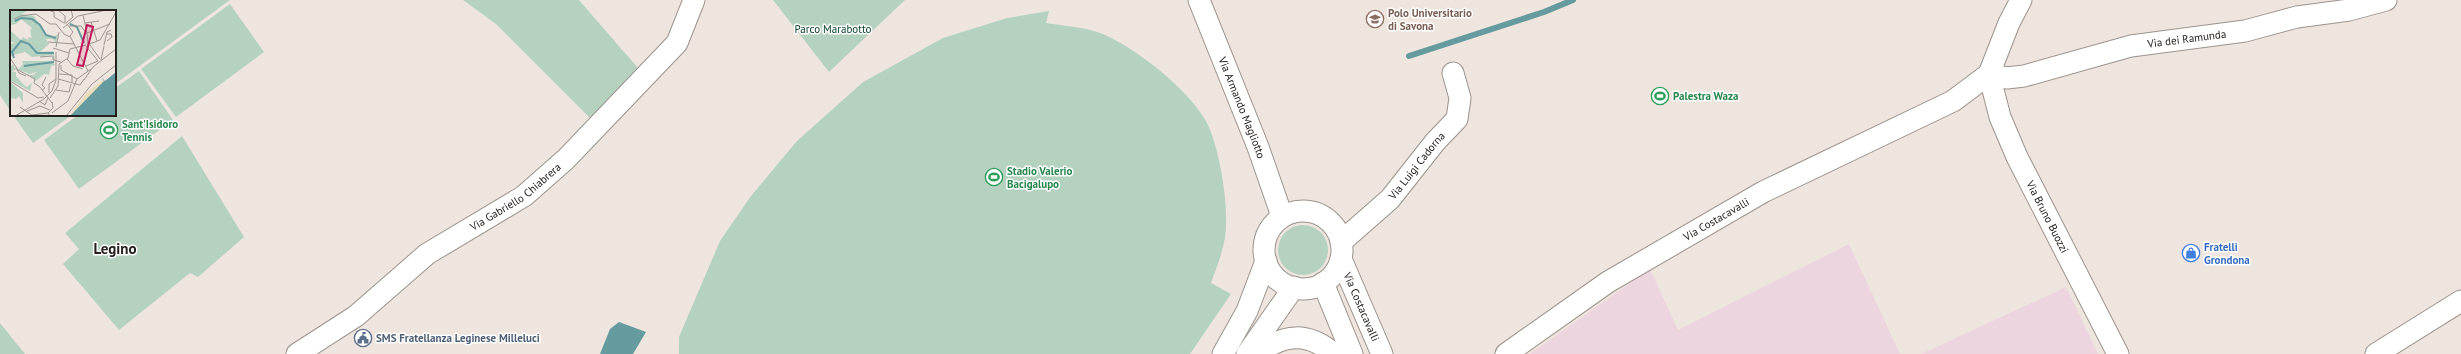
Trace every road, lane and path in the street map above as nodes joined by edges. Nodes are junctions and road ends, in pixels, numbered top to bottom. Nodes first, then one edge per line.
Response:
1 (694, 0) edge
2 (1199, 0) edge
3 (2021, 0) edge
4 (2386, 0) edge
5 (1454, 73) dead end
6 (1989, 74) junction
7 (1282, 216) junction
8 (1341, 251) junction
9 (1266, 261) junction
10 (1323, 283) junction
11 (1294, 287) junction
12 (2461, 302) edge
13 (1285, 347) edge
14 (297, 354) edge
15 (1224, 354) edge
16 (1247, 354) edge
17 (1256, 354) edge
18 (1334, 354) edge
19 (1352, 354) edge
20 (1382, 354) edge
21 (1506, 354) edge
22 (2118, 354) edge
23 (2376, 354) edge

1 - 14 street, Via Gabriello Chiabrera
2 - 7 street, Via Armando Magliotto
3 - 6 street
4 - 6 street, Via dei Ramunda
5 - 8 street, Via Luigi Cadorna
6 - 21 street, Via Costacavalli
6 - 22 street, Via Bruno Buozzi
7 - 8 street
7 - 9 street
8 - 10 street
8 - 20 street, Via Costacavalli
9 - 11 street
9 - 15 street
10 - 11 street
10 - 19 street
11 - 16 street
12 - 23 street
13 - 17 street
13 - 18 street

